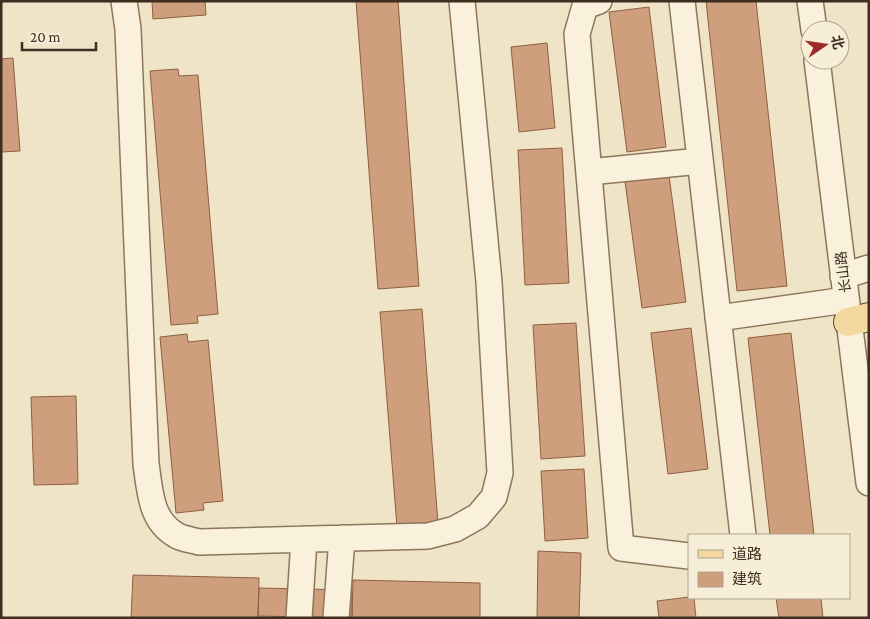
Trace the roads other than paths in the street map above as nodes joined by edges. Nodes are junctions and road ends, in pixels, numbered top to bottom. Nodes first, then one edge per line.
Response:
1 (124, 1) edge
2 (462, 1) edge
3 (599, 1) edge
4 (682, 1) edge
5 (810, 1) edge
6 (813, 20) edge
7 (818, 70) edge
8 (700, 161) junction
9 (589, 172) junction
10 (869, 268) edge
11 (843, 276) junction
12 (854, 313) edge
13 (718, 318) junction
14 (862, 366) edge
15 (869, 483) edge
16 (743, 534) edge
17 (342, 538) junction
18 (304, 539) junction
19 (688, 556) edge
20 (299, 618) edge
21 (336, 618) edge

1 - 18 street
2 - 17 street
3 - 9 street
4 - 8 street
5 - 6 street
7 - 11 street, 长山路
8 - 9 street
8 - 13 street
9 - 19 street
10 - 11 street
11 - 12 street, 长山路
12 - 13 street
12 - 14 street, 长山路
13 - 16 street
14 - 15 street, 长山路
17 - 18 street
17 - 21 street
18 - 20 street

